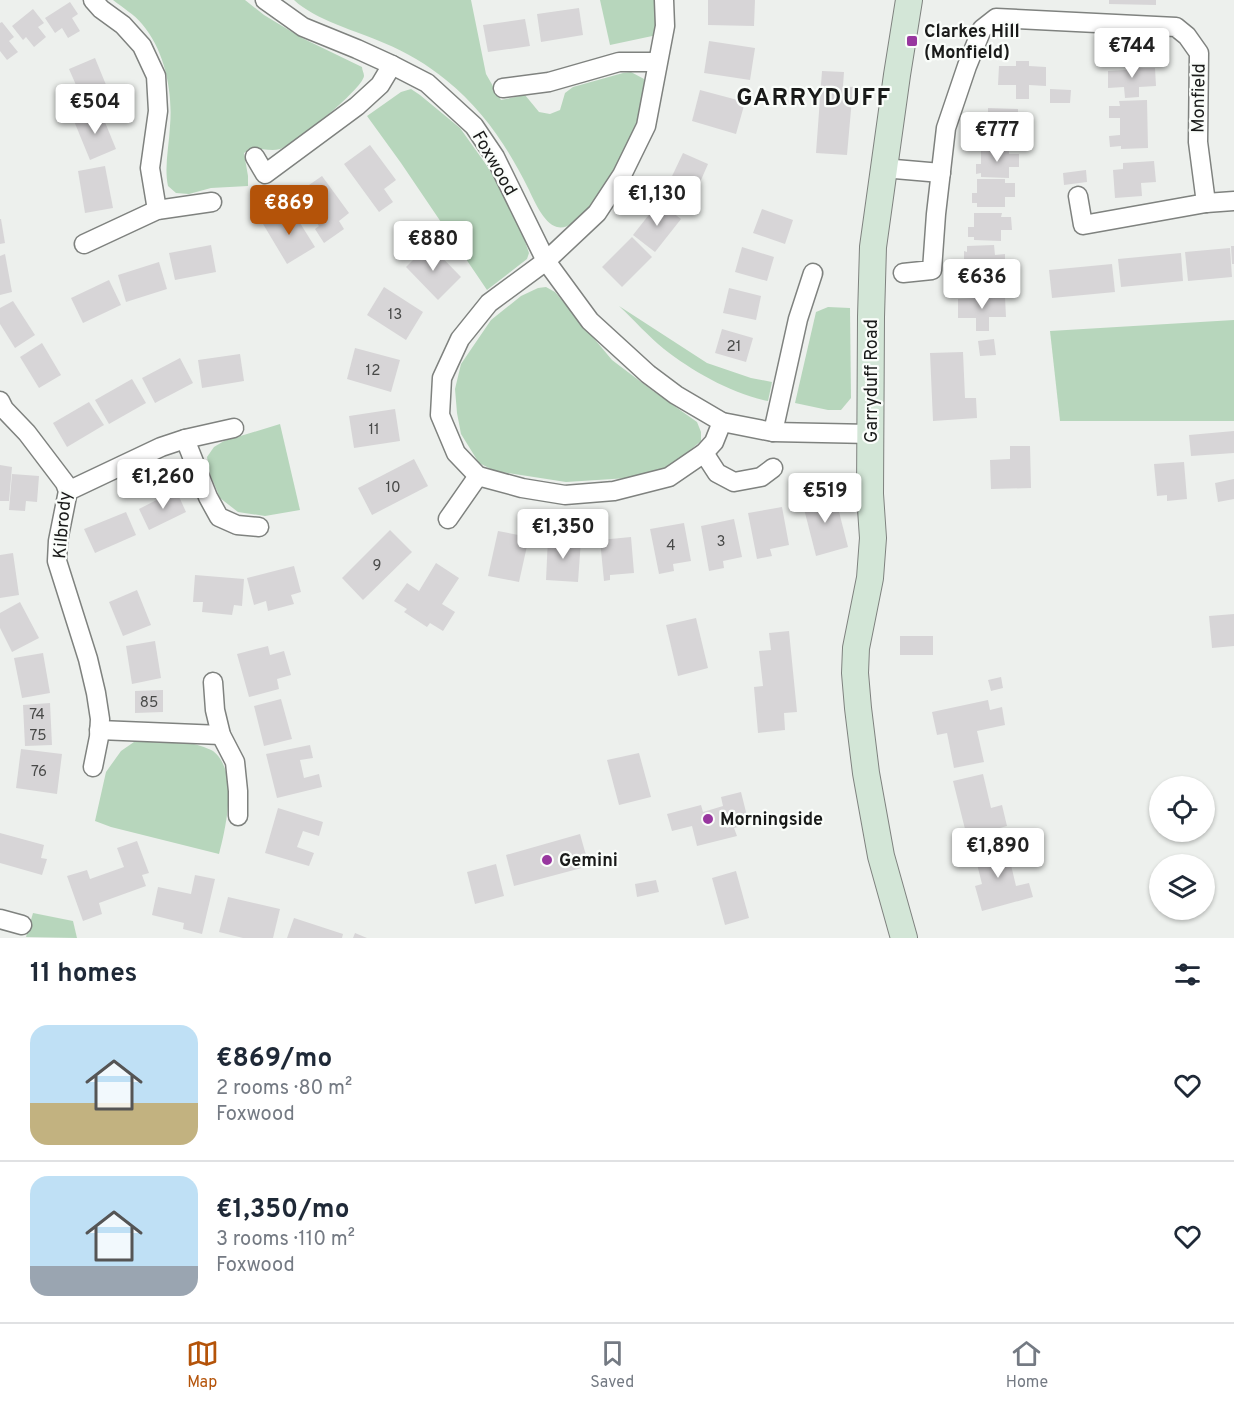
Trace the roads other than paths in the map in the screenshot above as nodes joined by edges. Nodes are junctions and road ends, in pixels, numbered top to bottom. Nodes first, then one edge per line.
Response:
1 (93, 0) edge
2 (265, 0) edge
3 (664, 0) edge
4 (909, 0) edge
5 (657, 62) junction
6 (392, 65) junction
7 (503, 88) dead end
8 (255, 158) dead end
9 (883, 168) junction
10 (941, 173) junction
11 (1078, 196) dead end
12 (1234, 201) edge
13 (212, 202) dead end
14 (1206, 203) junction
15 (157, 210) junction
16 (84, 244) dead end
17 (546, 261) junction
18 (813, 273) dead end
19 (903, 273) dead end
20 (1, 407) edge
21 (722, 422) junction
22 (234, 428) dead end
23 (773, 432) junction
24 (871, 435) junction
25 (185, 439) junction
26 (704, 453) junction
27 (773, 468) dead end
28 (478, 476) junction
29 (68, 491) junction
30 (448, 519) dead end
31 (259, 527) dead end
32 (213, 682) dead end
33 (99, 730) junction
34 (221, 735) junction
35 (93, 766) dead end
36 (238, 816) dead end
37 (0, 919) edge
38 (22, 925) dead end
39 (904, 938) edge

1 - 15 street
2 - 6 street, Foxwood
3 - 5 street
4 - 9 street, Garryduff Road
5 - 7 street
5 - 17 street
6 - 8 street
6 - 17 street, Foxwood
9 - 10 street
9 - 24 street, Garryduff Road
10 - 14 street, Monfield
10 - 19 street, Monfield
11 - 14 street
12 - 14 street
13 - 15 street
15 - 16 street
17 - 21 street, Foxwood
17 - 28 street
18 - 23 street
20 - 29 street, Kilbrody
21 - 23 street, Foxwood
21 - 26 street
22 - 25 street
23 - 24 street, Foxwood
24 - 39 street, Garryduff Road
25 - 29 street
25 - 31 street
26 - 27 street
26 - 28 street
28 - 30 street
29 - 33 street, Kilbrody
32 - 34 street
33 - 34 street
33 - 35 street, Kilbrody
34 - 36 street
37 - 38 street

